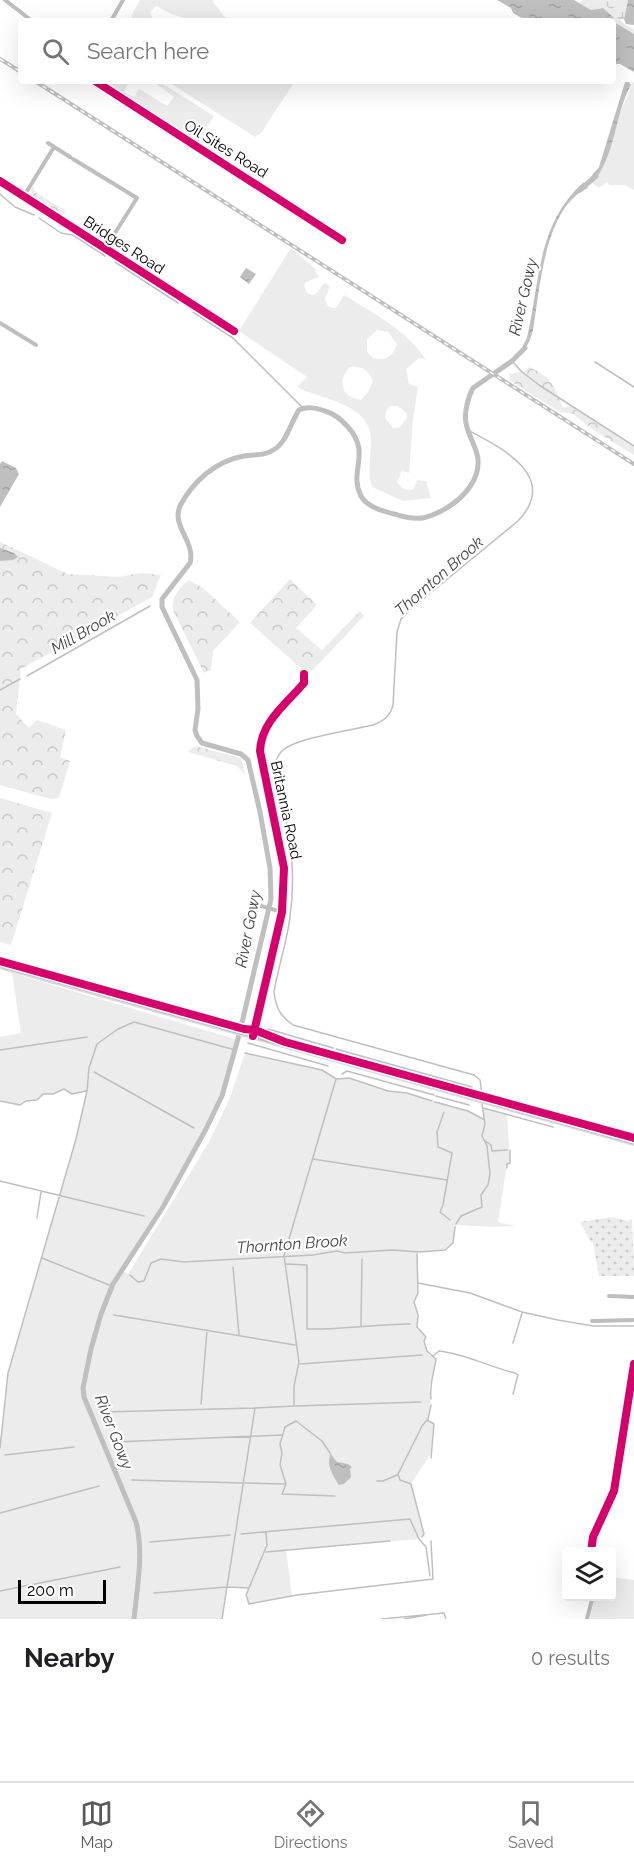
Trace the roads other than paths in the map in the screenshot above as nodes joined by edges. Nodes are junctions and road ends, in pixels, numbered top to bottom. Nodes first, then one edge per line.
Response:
1 (5, 0) edge
2 (123, 0) edge
3 (28, 18) edge
4 (113, 18) edge
5 (100, 84) edge
6 (48, 143) dead end
7 (54, 147) junction
8 (0, 181) edge
9 (24, 196) junction
10 (342, 240) dead end
11 (105, 249) junction
12 (0, 322) edge
13 (234, 331) dead end
14 (36, 345) dead end
15 (304, 674) dead end
16 (254, 904) dead end
17 (282, 912) junction
18 (0, 965) edge
19 (253, 1036) junction
20 (634, 1142) edge
21 (609, 1296) dead end
22 (634, 1297) edge
23 (634, 1320) edge
24 (592, 1321) dead end
25 (634, 1364) edge
26 (592, 1547) edge
27 (591, 1601) edge
28 (587, 1619) edge

1 - 3 street
2 - 4 street
5 - 10 street, Oil Sites Road
6 - 7 street
7 - 9 street
7 - 11 street
8 - 9 street, Bridges Road
9 - 11 street, Bridges Road
11 - 13 street, Bridges Road
12 - 14 street
15 - 17 street, Britannia Road
16 - 17 street
17 - 19 street, Britannia Road
18 - 19 main road
19 - 20 main road
21 - 22 street
23 - 24 street
25 - 26 street
27 - 28 street

